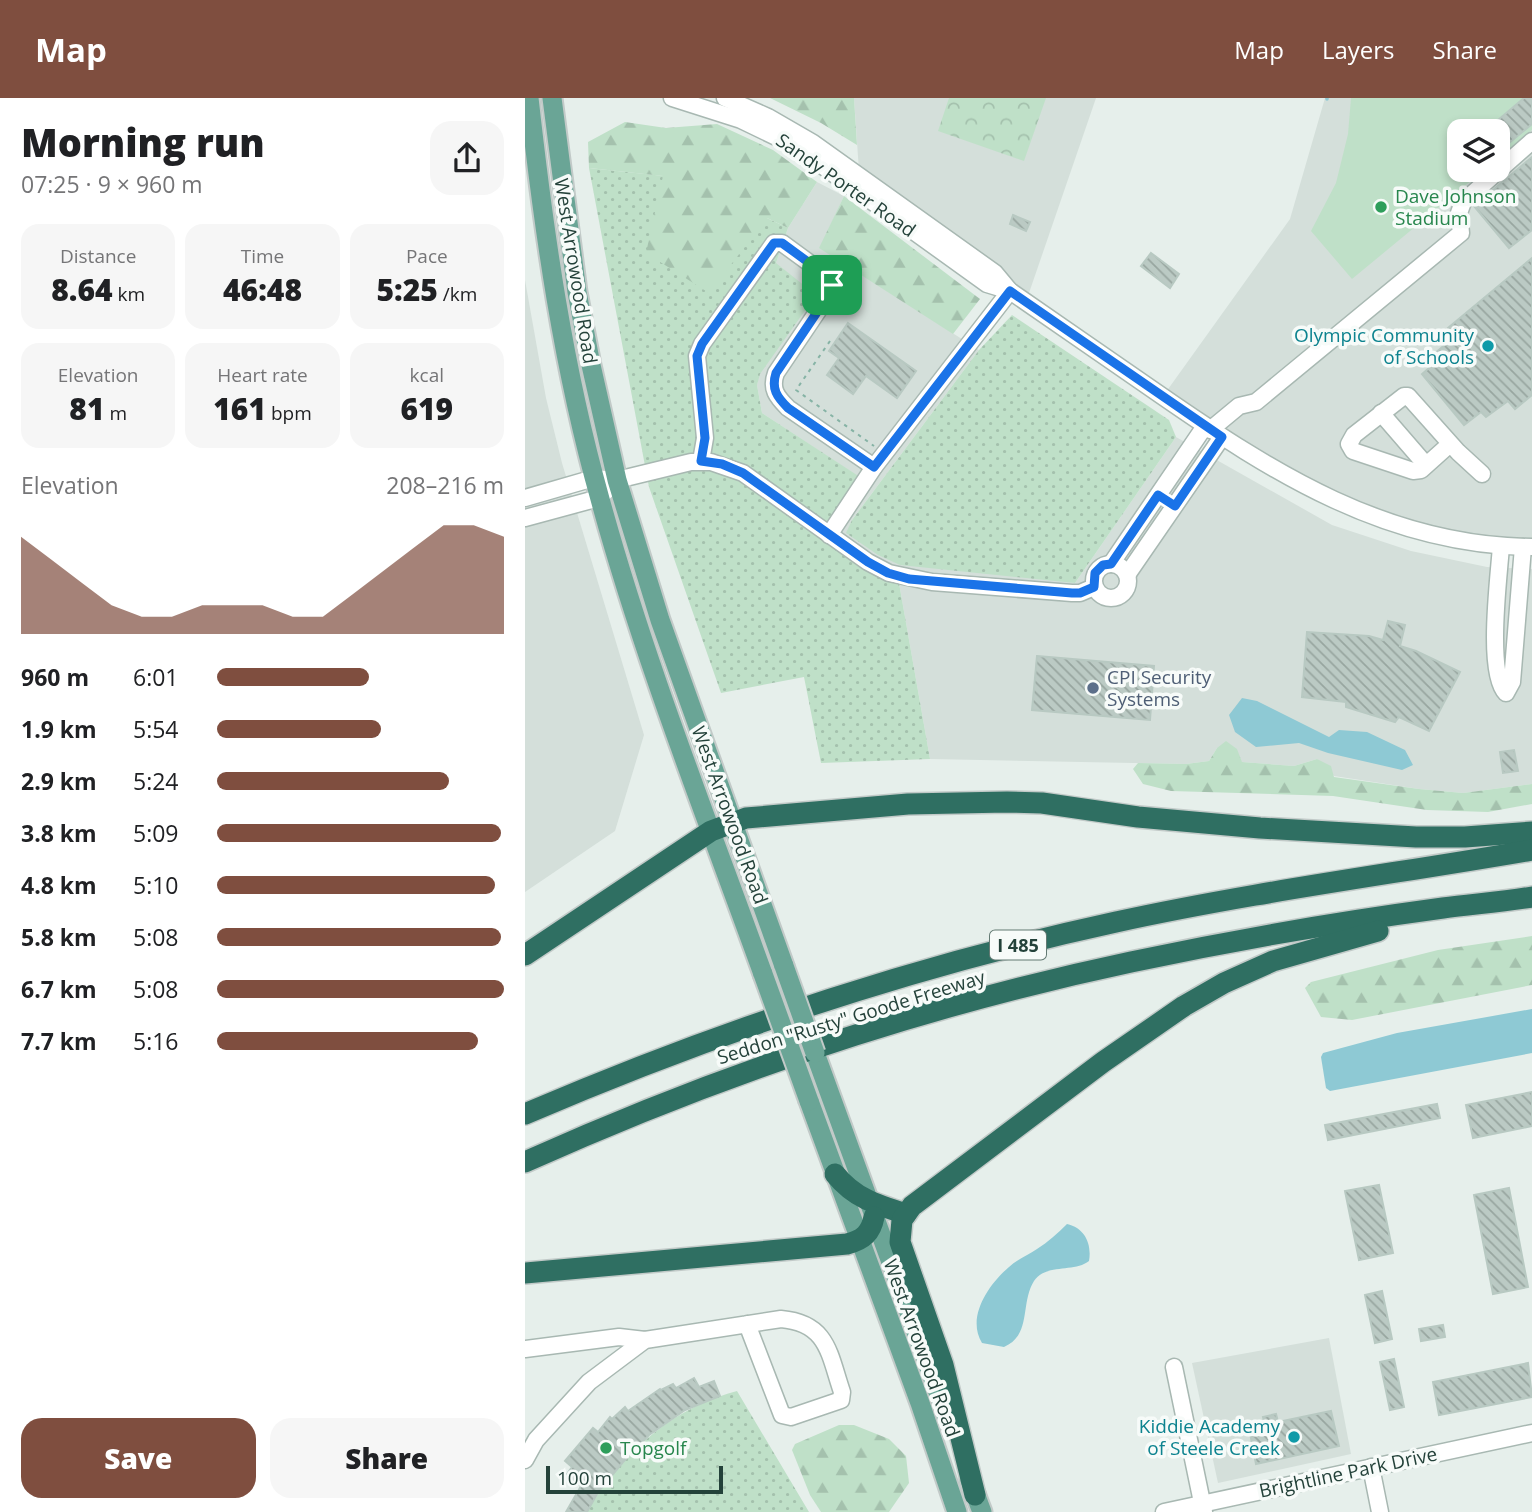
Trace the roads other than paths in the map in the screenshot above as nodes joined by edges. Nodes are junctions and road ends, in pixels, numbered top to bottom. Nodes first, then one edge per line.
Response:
1 (530, 98) edge
2 (552, 98) edge
3 (672, 98) edge
4 (725, 98) edge
5 (1532, 141) edge
6 (1010, 291) junction
7 (1381, 413) junction
8 (1212, 431) junction
9 (1450, 444) junction
10 (701, 461) junction
11 (1426, 465) junction
12 (874, 467) junction
13 (1482, 474) dead end
14 (594, 478) junction
15 (617, 480) junction
16 (1158, 495) junction
17 (525, 498) edge
18 (599, 498) junction
19 (1175, 506) junction
20 (525, 519) edge
21 (829, 535) junction
22 (1501, 546) junction
23 (1527, 547) edge
24 (1111, 564) junction
25 (1127, 575) junction
26 (1094, 587) junction
27 (732, 822) junction
28 (711, 831) junction
29 (1532, 832) edge
30 (1532, 850) edge
31 (1522, 899) edge
32 (525, 955) edge
33 (525, 1114) edge
34 (525, 1162) edge
35 (835, 1174) junction
36 (871, 1210) junction
37 (906, 1214) junction
38 (859, 1241) junction
39 (525, 1273) edge
40 (747, 1324) junction
41 (645, 1340) junction
42 (525, 1349) edge
43 (1174, 1367) dead end
44 (920, 1403) junction
45 (1532, 1433) edge
46 (525, 1460) edge
47 (1371, 1467) junction
48 (976, 1506) edge
49 (1204, 1508) edge
50 (957, 1512) edge
51 (1164, 1512) edge
52 (1380, 1512) edge

1 - 14 main road, West Arrowood Road
2 - 15 main road, West Arrowood Road
3 - 6 street, Sandy Porter Road
4 - 6 street, Sandy Porter Road
5 - 8 street
6 - 8 street, Sandy Porter Road
6 - 12 street
7 - 9 street
7 - 11 street
7 - 11 street
8 - 16 street
8 - 19 street
8 - 22 street, Sandy Porter Road
9 - 11 street
9 - 13 street
10 - 12 street
10 - 15 street
10 - 21 street
12 - 21 street
14 - 15 street
14 - 17 street
14 - 18 main road, West Arrowood Road
15 - 18 street
15 - 27 main road, West Arrowood Road
16 - 19 street
16 - 24 street
18 - 20 street
18 - 28 main road, West Arrowood Road
19 - 25 street
21 - 26 street
22 - 23 street, Sandy Porter Road
22 - 23 street
24 - 25 street
24 - 26 street
25 - 26 street
27 - 28 highway
27 - 29 highway
27 - 36 main road, West Arrowood Road, bridge
28 - 32 highway
28 - 35 main road, West Arrowood Road, bridge
30 - 33 highway, Seddon "Rusty" Goode Freeway / I 485
31 - 34 highway, Seddon "Rusty" Goode Freeway / I 485
31 - 37 highway
35 - 36 highway
35 - 38 main road, West Arrowood Road
36 - 37 highway
36 - 38 highway
36 - 48 main road, West Arrowood Road
37 - 48 highway
38 - 39 highway
38 - 44 main road, West Arrowood Road
40 - 40 street
40 - 41 street
41 - 42 street
41 - 46 street
43 - 49 street
44 - 48 main road
44 - 50 main road, West Arrowood Road
45 - 47 street, Brightline Park Drive
47 - 49 street, Brightline Park Drive
47 - 52 street
49 - 51 street, Brightline Park Drive

